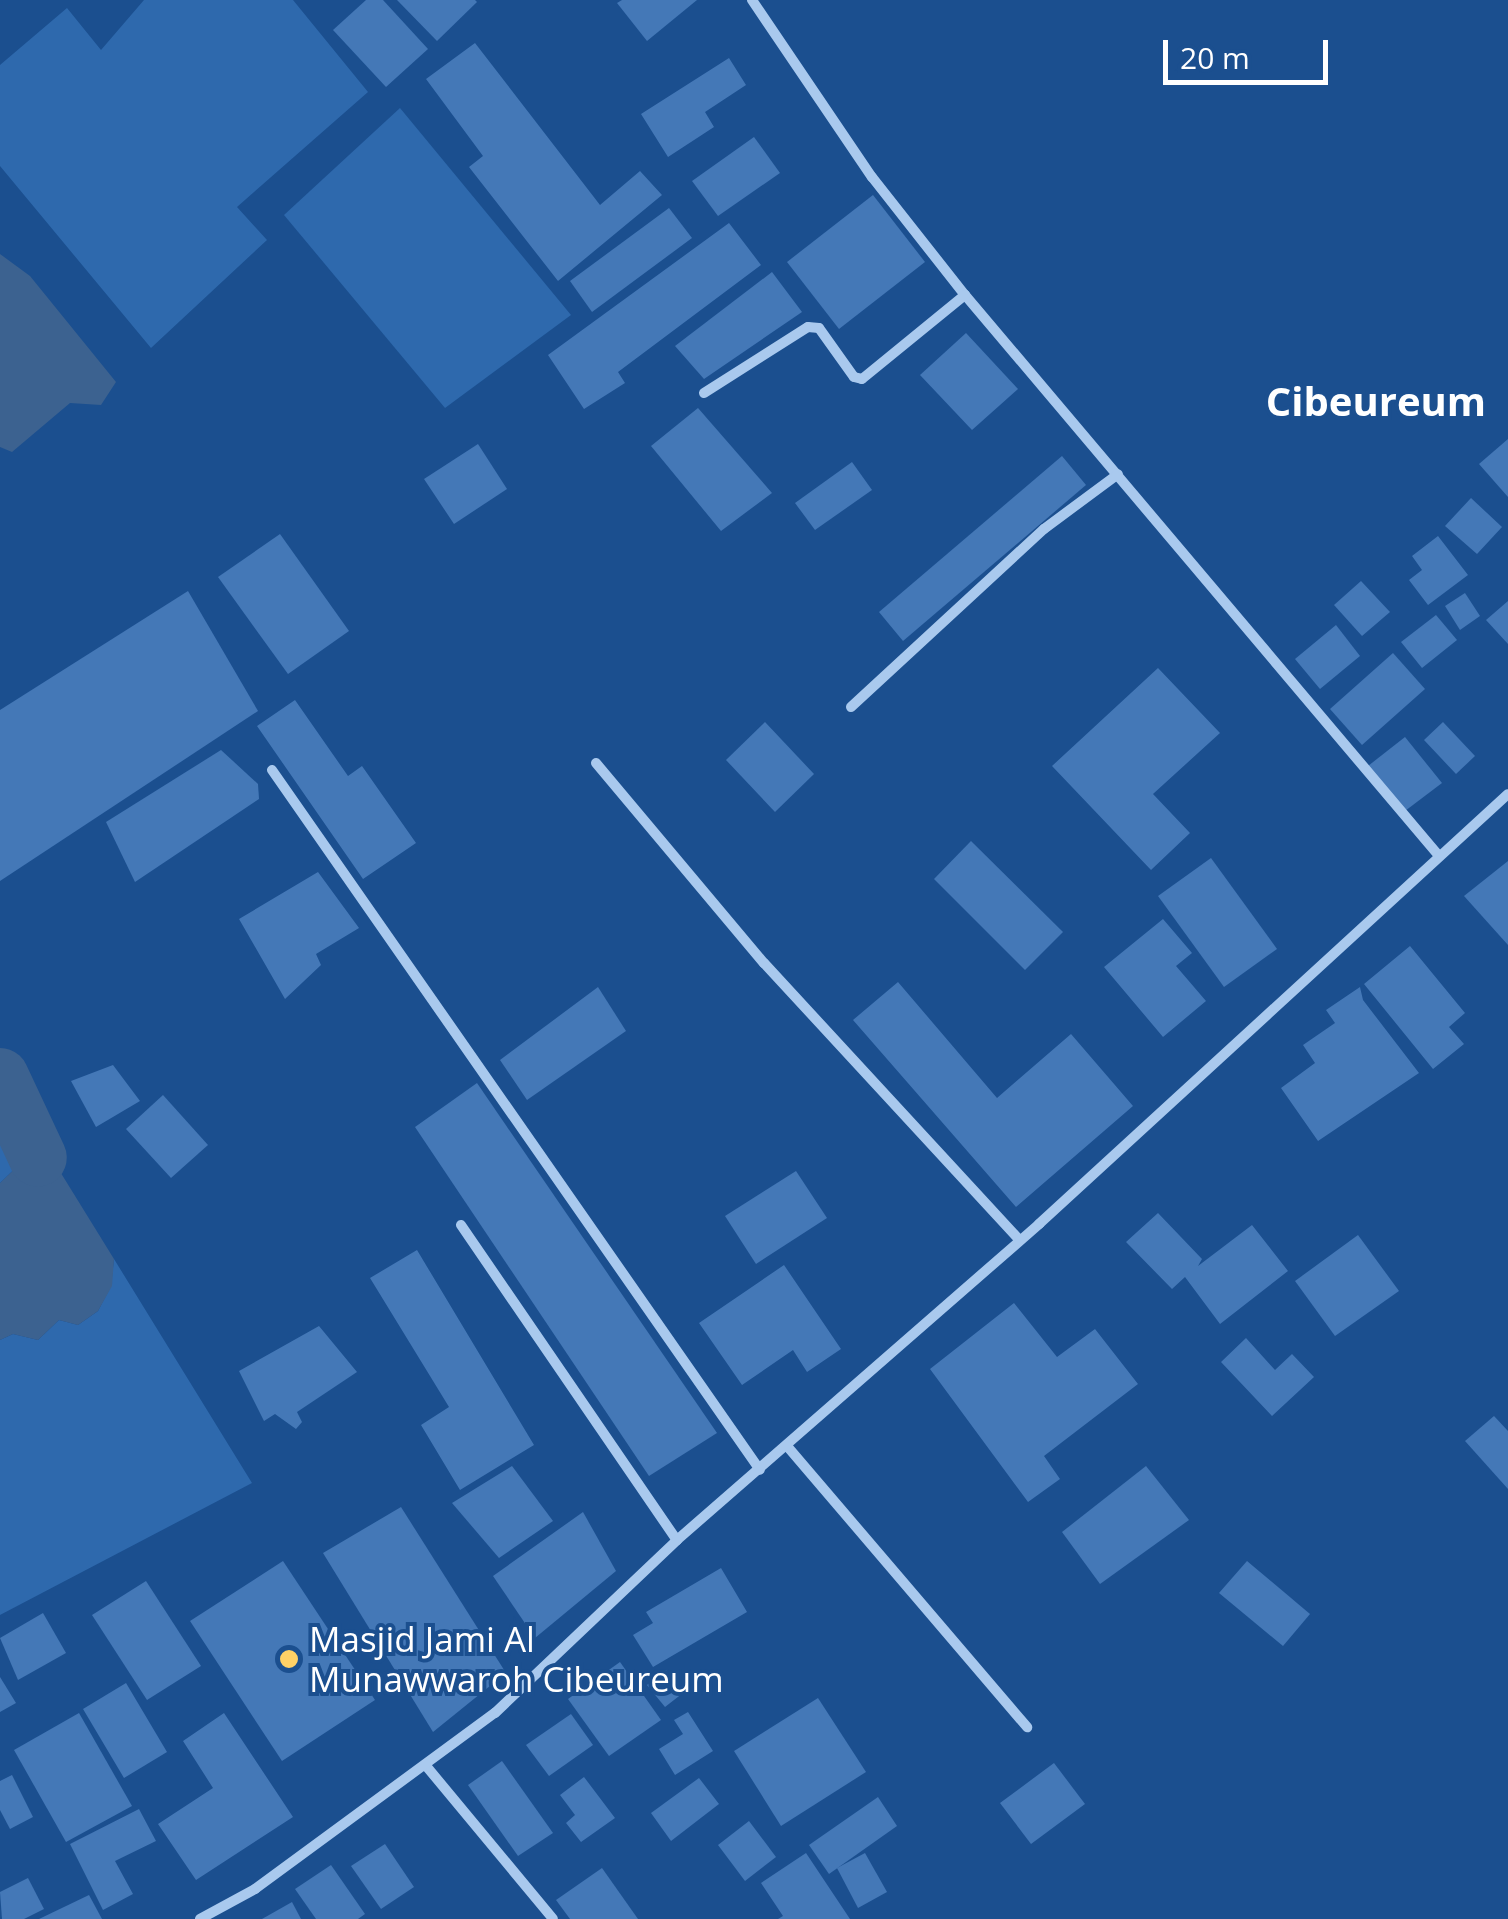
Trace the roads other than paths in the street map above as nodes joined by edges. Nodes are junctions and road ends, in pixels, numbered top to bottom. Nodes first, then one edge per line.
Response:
1 (752, 0) edge
2 (965, 296) junction
3 (704, 393) dead end
4 (1118, 474) junction
5 (851, 707) dead end
6 (596, 763) dead end
7 (272, 770) dead end
8 (1508, 794) edge
9 (1438, 856) junction
10 (461, 1225) dead end
11 (1019, 1239) junction
12 (787, 1446) junction
13 (760, 1470) junction
14 (677, 1540) junction
15 (1026, 1727) dead end
16 (427, 1767) junction
17 (200, 1919) edge
18 (553, 1919) edge

1 - 2 street
2 - 3 street
2 - 4 street
4 - 5 street
4 - 9 street
6 - 11 street
7 - 13 street
8 - 9 street
9 - 11 street
10 - 14 street
11 - 12 street
12 - 13 street
12 - 15 street
13 - 14 street
14 - 16 street
16 - 17 street
16 - 18 street

